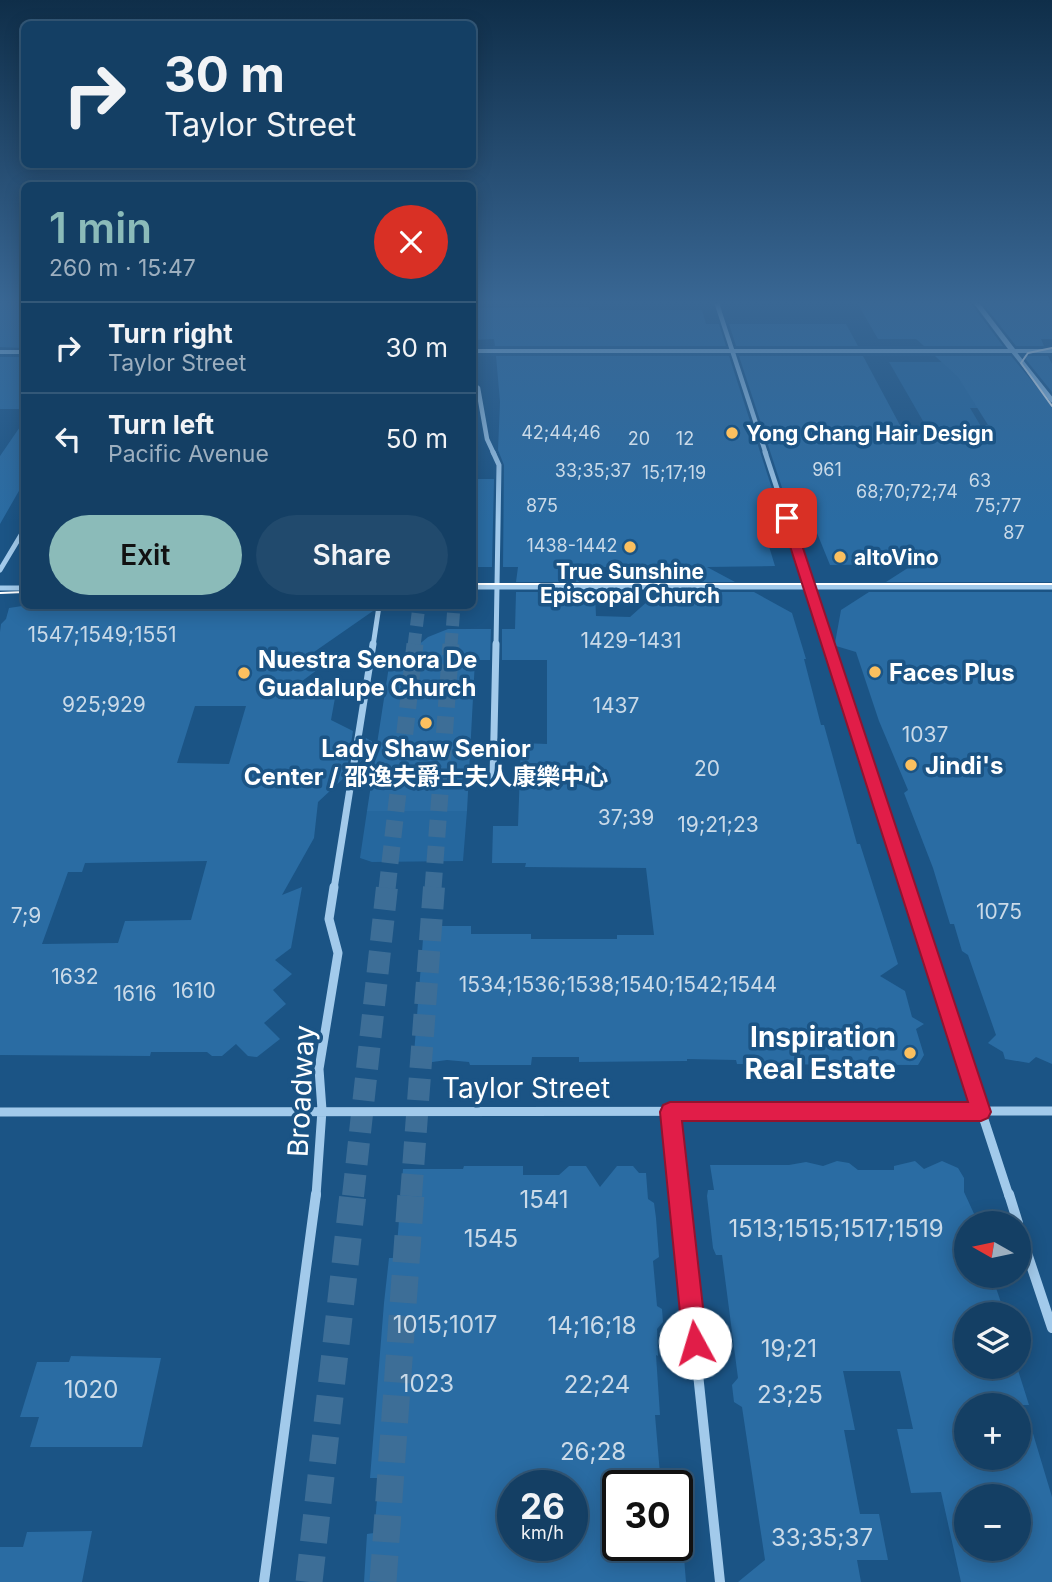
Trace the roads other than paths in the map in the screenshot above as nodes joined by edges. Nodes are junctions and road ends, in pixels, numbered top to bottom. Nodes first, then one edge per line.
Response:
1 (740, 375) edge
2 (1032, 375) edge
3 (476, 387) edge
4 (1052, 400) edge
5 (21, 535) edge
6 (0, 570) edge
7 (476, 587) edge
8 (498, 587) junction
9 (809, 587) junction
10 (1052, 587) edge
11 (0, 588) edge
12 (21, 588) edge
13 (379, 609) edge
14 (493, 779) dead end
15 (322, 1110) junction
16 (1052, 1111) edge
17 (0, 1112) edge
18 (670, 1112) junction
19 (981, 1112) junction
20 (1013, 1211) edge
21 (1031, 1264) edge
22 (1052, 1328) edge
23 (264, 1582) edge
24 (720, 1582) edge

1 - 9 street
2 - 4 street
3 - 8 street
5 - 6 street
7 - 8 street
8 - 9 street
8 - 14 street
9 - 10 street
9 - 19 street
11 - 12 street
13 - 15 street, Broadway
15 - 17 street, Taylor Street
15 - 18 street, Taylor Street
15 - 23 street, Broadway
16 - 19 street, Taylor Street
18 - 19 street, Taylor Street
18 - 24 street
19 - 20 street
21 - 22 street

